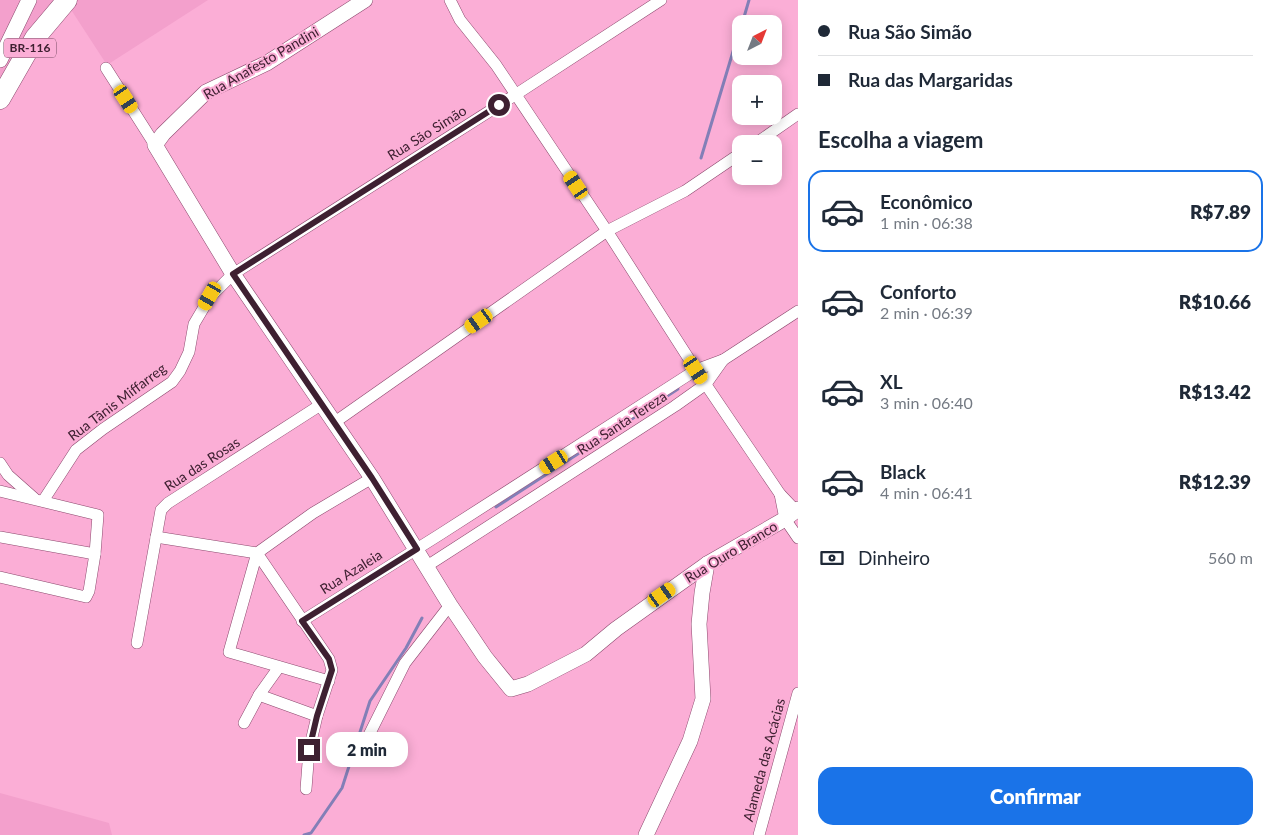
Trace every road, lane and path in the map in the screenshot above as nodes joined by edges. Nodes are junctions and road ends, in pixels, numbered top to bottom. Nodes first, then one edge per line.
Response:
1 (29, 0) edge
2 (67, 0) edge
3 (450, 0) edge
4 (661, 0) edge
5 (360, 3) edge
6 (0, 60) edge
7 (106, 68) dead end
8 (515, 95) junction
9 (0, 99) edge
10 (798, 114) edge
11 (768, 135) edge
12 (155, 145) junction
13 (732, 160) edge
14 (607, 231) junction
15 (233, 274) junction
16 (798, 311) edge
17 (723, 360) junction
18 (696, 370) junction
19 (706, 384) junction
20 (322, 404) junction
21 (335, 422) junction
22 (0, 463) edge
23 (372, 478) junction
24 (0, 491) edge
25 (39, 500) junction
26 (794, 513) edge
27 (0, 537) edge
28 (156, 537) junction
29 (798, 538) edge
30 (417, 549) junction
31 (256, 553) junction
32 (95, 554) junction
33 (707, 564) junction
34 (427, 566) junction
35 (0, 577) edge
36 (450, 605) junction
37 (302, 621) junction
38 (138, 642) dead end
39 (278, 667) junction
40 (329, 681) junction
41 (798, 693) edge
42 (259, 695) junction
43 (317, 716) junction
44 (244, 723) dead end
45 (362, 750) dead end
46 (306, 789) dead end
47 (646, 835) edge
48 (759, 835) edge

1 - 6 street
2 - 9 highway, BR-116
3 - 8 street
4 - 8 street, Rua São Simão
5 - 12 street, Rua Anafesto Pandini
7 - 12 street
8 - 14 street
8 - 15 street, Rua São Simão
10 - 11 street
12 - 15 street
13 - 14 street
14 - 18 street
14 - 21 street
15 - 20 street
15 - 25 street, Rua Tânis Miffarreg
16 - 17 street, Rua Santa Tereza
17 - 18 street, Rua Santa Tereza
17 - 19 street, Rua Santa Tereza
18 - 19 street
18 - 30 street, Rua Santa Tereza
19 - 26 street
19 - 34 street, Rua Santa Tereza
20 - 21 street
20 - 28 street, Rua das Rosas
21 - 23 street
22 - 25 street
23 - 30 street
23 - 31 street
24 - 25 street
25 - 32 street
26 - 29 street
26 - 33 street, Rua Ouro Branco
27 - 32 street
28 - 31 street
28 - 38 street, Rua das Rosas
30 - 34 street
30 - 37 street, Rua Azaleia
31 - 37 street
31 - 39 street
32 - 35 street
33 - 36 street, Rua Ouro Branco
33 - 47 street
34 - 36 street
36 - 45 street
37 - 40 street
39 - 40 street
39 - 42 street
40 - 43 street
41 - 48 street, Alameda das Acácias
42 - 43 street
42 - 44 street
43 - 46 street

